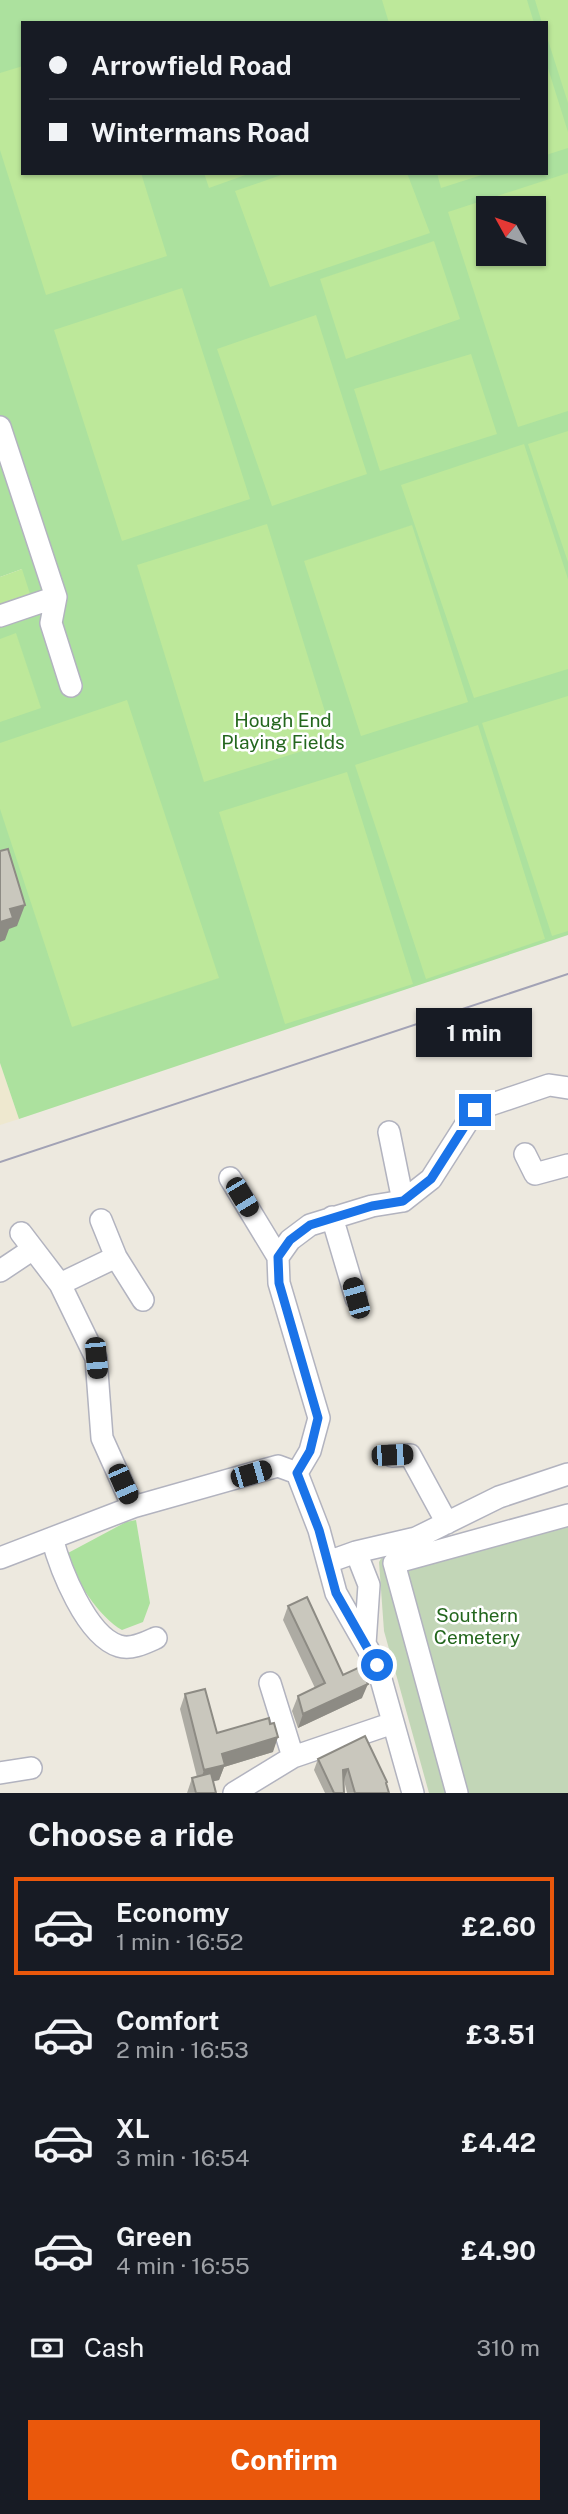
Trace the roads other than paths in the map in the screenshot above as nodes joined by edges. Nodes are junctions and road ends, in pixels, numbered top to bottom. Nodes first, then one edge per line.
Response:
1 (0, 427) edge
2 (56, 597) junction
3 (0, 616) edge
4 (71, 686) dead end
5 (568, 1088) edge
6 (389, 1132) dead end
7 (525, 1154) dead end
8 (568, 1165) edge
9 (230, 1178) dead end
10 (403, 1201) junction
11 (332, 1217) junction
12 (101, 1220) dead end
13 (278, 1257) junction
14 (116, 1258) junction
15 (0, 1271) edge
16 (60, 1284) junction
17 (356, 1298) dead end
18 (143, 1300) dead end
19 (392, 1455) dead end
20 (297, 1473) junction
21 (568, 1474) edge
22 (133, 1507) junction
23 (568, 1515) edge
24 (447, 1522) junction
25 (52, 1538) junction
26 (356, 1552) junction
27 (0, 1558) edge
28 (328, 1562) junction
29 (156, 1638) dead end
30 (365, 1644) junction
31 (270, 1682) dead end
32 (393, 1723) junction
33 (293, 1757) junction
34 (31, 1768) dead end
35 (0, 1773) edge
36 (234, 1793) edge
37 (413, 1793) edge
38 (457, 1793) edge

1 - 2 street
2 - 3 street
2 - 4 street
5 - 10 street
6 - 10 street
7 - 8 street
9 - 13 street
10 - 11 street
11 - 13 street
11 - 17 street
12 - 14 street
13 - 20 street
14 - 16 street
14 - 18 street
15 - 16 street
16 - 22 street
19 - 24 street
20 - 22 street
20 - 28 street
21 - 24 street
22 - 25 street
23 - 38 street
24 - 26 street
25 - 27 street
25 - 29 street
26 - 28 street
26 - 30 street
28 - 30 street
30 - 32 street
31 - 33 street
32 - 33 street
32 - 37 street
33 - 36 street
34 - 35 street

